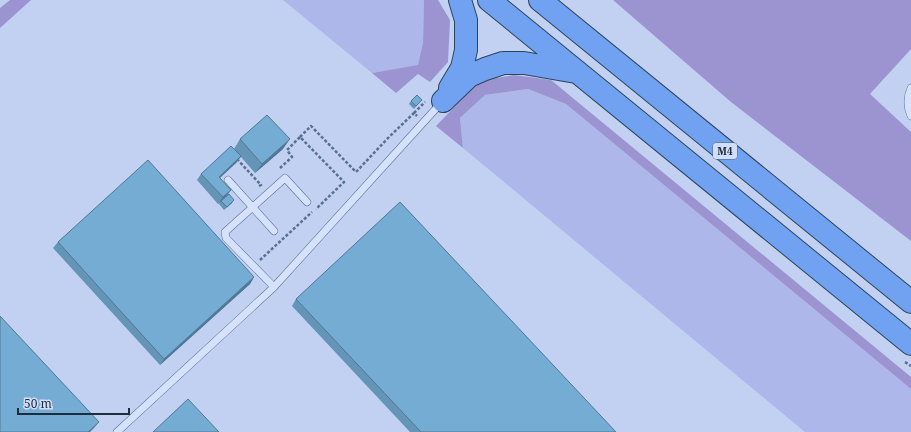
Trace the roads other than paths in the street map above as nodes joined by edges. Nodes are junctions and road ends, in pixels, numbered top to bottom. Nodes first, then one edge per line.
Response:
1 (460, 0) edge
2 (489, 0) edge
3 (540, 0) edge
4 (576, 72) junction
5 (911, 88) edge
6 (443, 101) junction
7 (911, 116) edge
8 (228, 180) dead end
9 (307, 202) dead end
10 (252, 206) junction
11 (274, 231) dead end
12 (274, 287) junction
13 (911, 302) edge
14 (908, 353) edge
15 (117, 432) edge

1 - 6 highway
2 - 4 highway
3 - 13 highway, М4
4 - 6 highway
4 - 14 highway
5 - 7 lane
6 - 12 lane
8 - 10 lane
9 - 10 lane
10 - 11 lane
10 - 12 lane
12 - 15 lane

